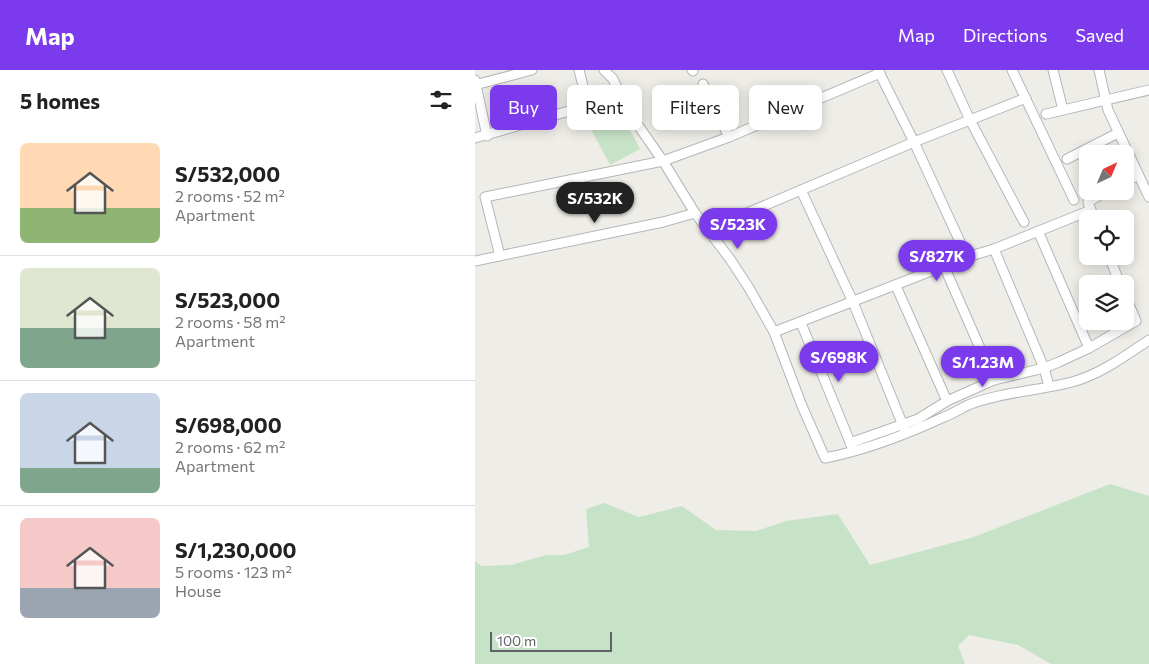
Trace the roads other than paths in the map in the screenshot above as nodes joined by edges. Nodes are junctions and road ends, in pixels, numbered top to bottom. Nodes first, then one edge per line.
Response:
1 (531, 70) edge
2 (579, 70) edge
3 (604, 70) edge
4 (947, 70) edge
5 (1012, 70) edge
6 (1053, 70) edge
7 (1099, 70) edge
8 (879, 71) edge
9 (476, 83) edge
10 (703, 84) dead end
11 (1149, 90) edge
12 (1026, 98) junction
13 (1104, 100) junction
14 (1063, 110) junction
15 (1046, 114) dead end
16 (970, 120) junction
17 (1118, 133) junction
18 (487, 136) junction
19 (729, 137) junction
20 (475, 138) edge
21 (914, 142) junction
22 (1067, 159) dead end
23 (663, 161) junction
24 (1138, 175) junction
25 (1134, 177) edge
26 (801, 190) junction
27 (1149, 197) edge
28 (1074, 200) dead end
29 (695, 213) junction
30 (1079, 218) edge
31 (1024, 222) dead end
32 (707, 230) junction
33 (1038, 231) junction
34 (994, 249) junction
35 (501, 256) junction
36 (967, 258) junction
37 (475, 261) edge
38 (944, 266) junction
39 (895, 286) junction
40 (853, 302) junction
41 (801, 322) junction
42 (1120, 330) edge
43 (774, 332) junction
44 (1149, 340) edge
45 (1089, 348) junction
46 (1045, 368) junction
47 (994, 380) junction
48 (1049, 386) junction
49 (947, 401) junction
50 (902, 425) junction
51 (906, 434) junction
52 (850, 443) junction
53 (854, 452) junction

1 - 9 street
2 - 18 street
3 - 23 street
4 - 16 street
5 - 12 street
6 - 14 street
7 - 13 street
8 - 19 street
8 - 21 street
9 - 18 street
10 - 19 street
11 - 13 street
12 - 16 street
12 - 28 street
13 - 14 street
13 - 17 street
14 - 15 street
16 - 21 street
16 - 31 street
17 - 22 street
17 - 24 street
18 - 20 street
19 - 23 street
21 - 26 street
21 - 36 street
23 - 29 street
23 - 35 street
24 - 25 street
24 - 27 street
26 - 32 street
26 - 40 street
29 - 32 street
29 - 35 street
30 - 33 street
32 - 43 street
33 - 34 street
33 - 45 street
34 - 36 street
34 - 46 street
35 - 37 street
36 - 38 street
38 - 39 street
38 - 47 street
39 - 40 street
39 - 49 street
40 - 41 street
40 - 50 street
41 - 43 street
41 - 52 street
42 - 45 street
43 - 53 street
44 - 48 street
45 - 46 street
46 - 47 street
46 - 48 street
47 - 49 street
48 - 51 street
49 - 50 street
50 - 51 street
50 - 52 street
51 - 53 street
52 - 53 street

